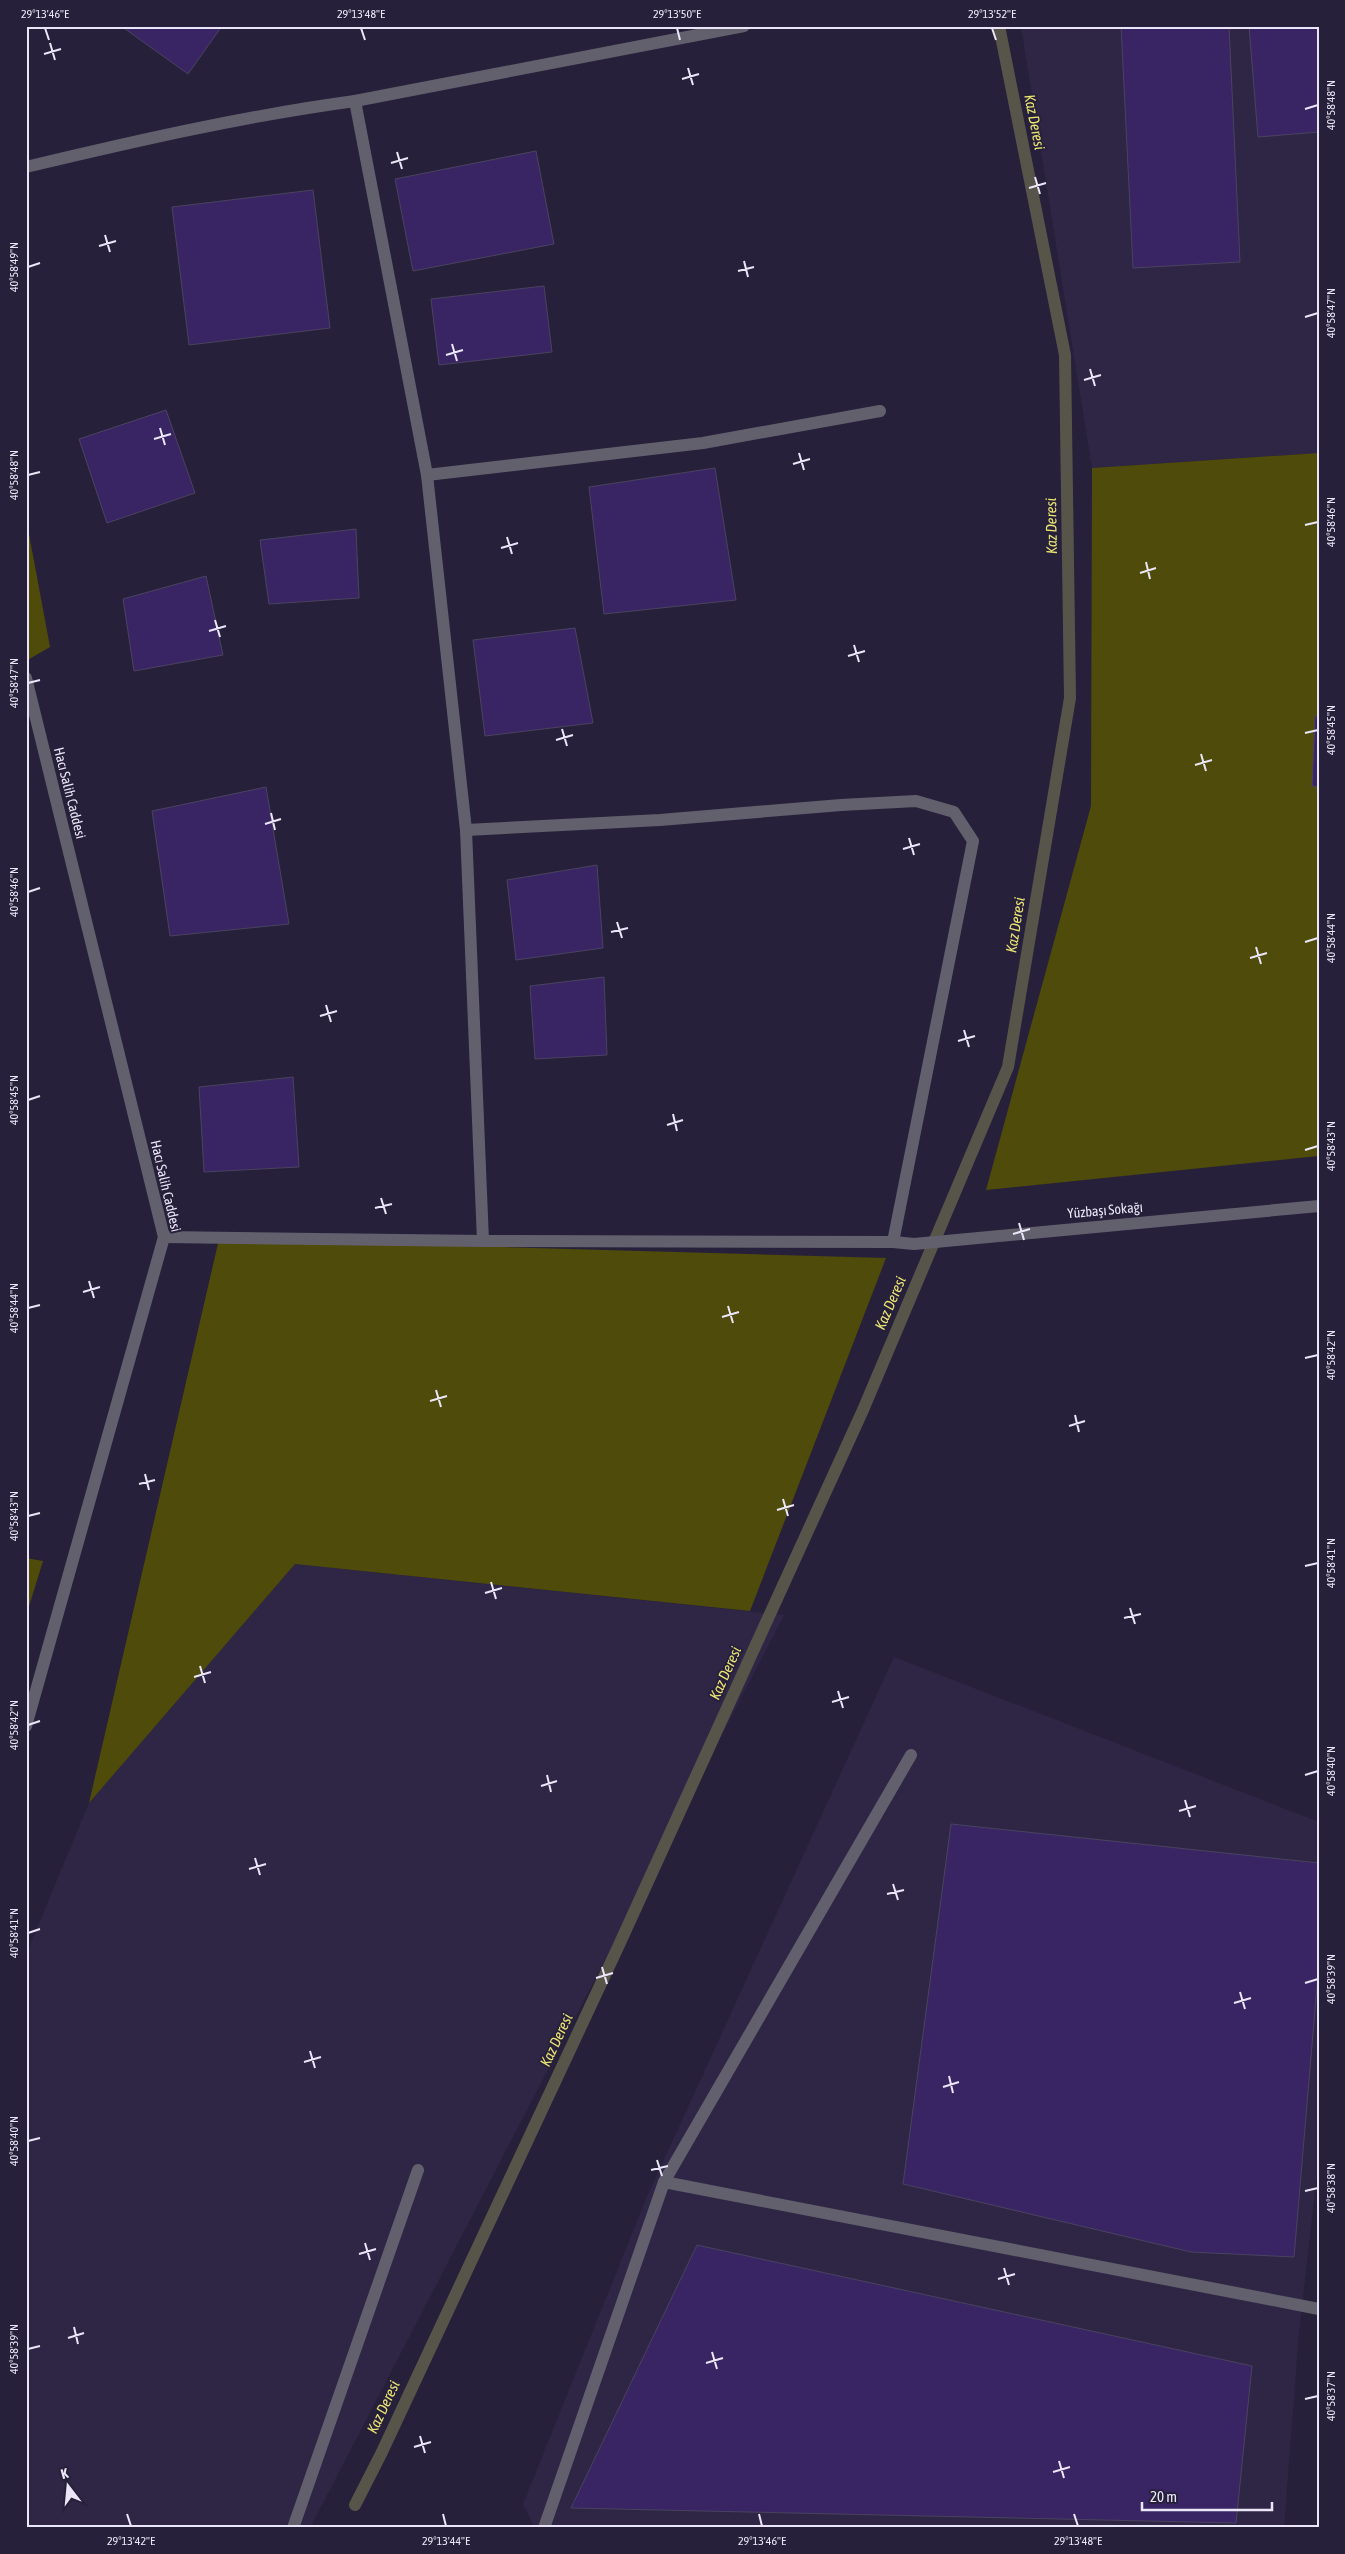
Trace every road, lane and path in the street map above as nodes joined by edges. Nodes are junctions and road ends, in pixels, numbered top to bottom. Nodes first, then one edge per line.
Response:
1 (744, 26) edge
2 (355, 101) junction
3 (26, 167) edge
4 (880, 411) dead end
5 (427, 474) junction
6 (26, 678) edge
7 (466, 830) junction
8 (1319, 1206) edge
9 (164, 1237) junction
10 (483, 1241) junction
11 (893, 1242) junction
12 (26, 1726) edge
13 (911, 1755) dead end
14 (418, 2170) dead end
15 (664, 2182) junction
16 (1319, 2309) edge
17 (293, 2528) edge
18 (544, 2528) edge

1 - 2 street
2 - 3 street
2 - 5 street
4 - 5 street
5 - 7 street
6 - 9 street, Hacı Salih Caddesi
7 - 10 street
7 - 11 street
8 - 11 street, Yüzbaşı Sokağı
9 - 10 street, Yüzbaşı Sokağı
9 - 12 street, Hacı Salih Caddesi
10 - 11 street, Yüzbaşı Sokağı
13 - 15 street
14 - 17 street
15 - 16 street
15 - 18 street

